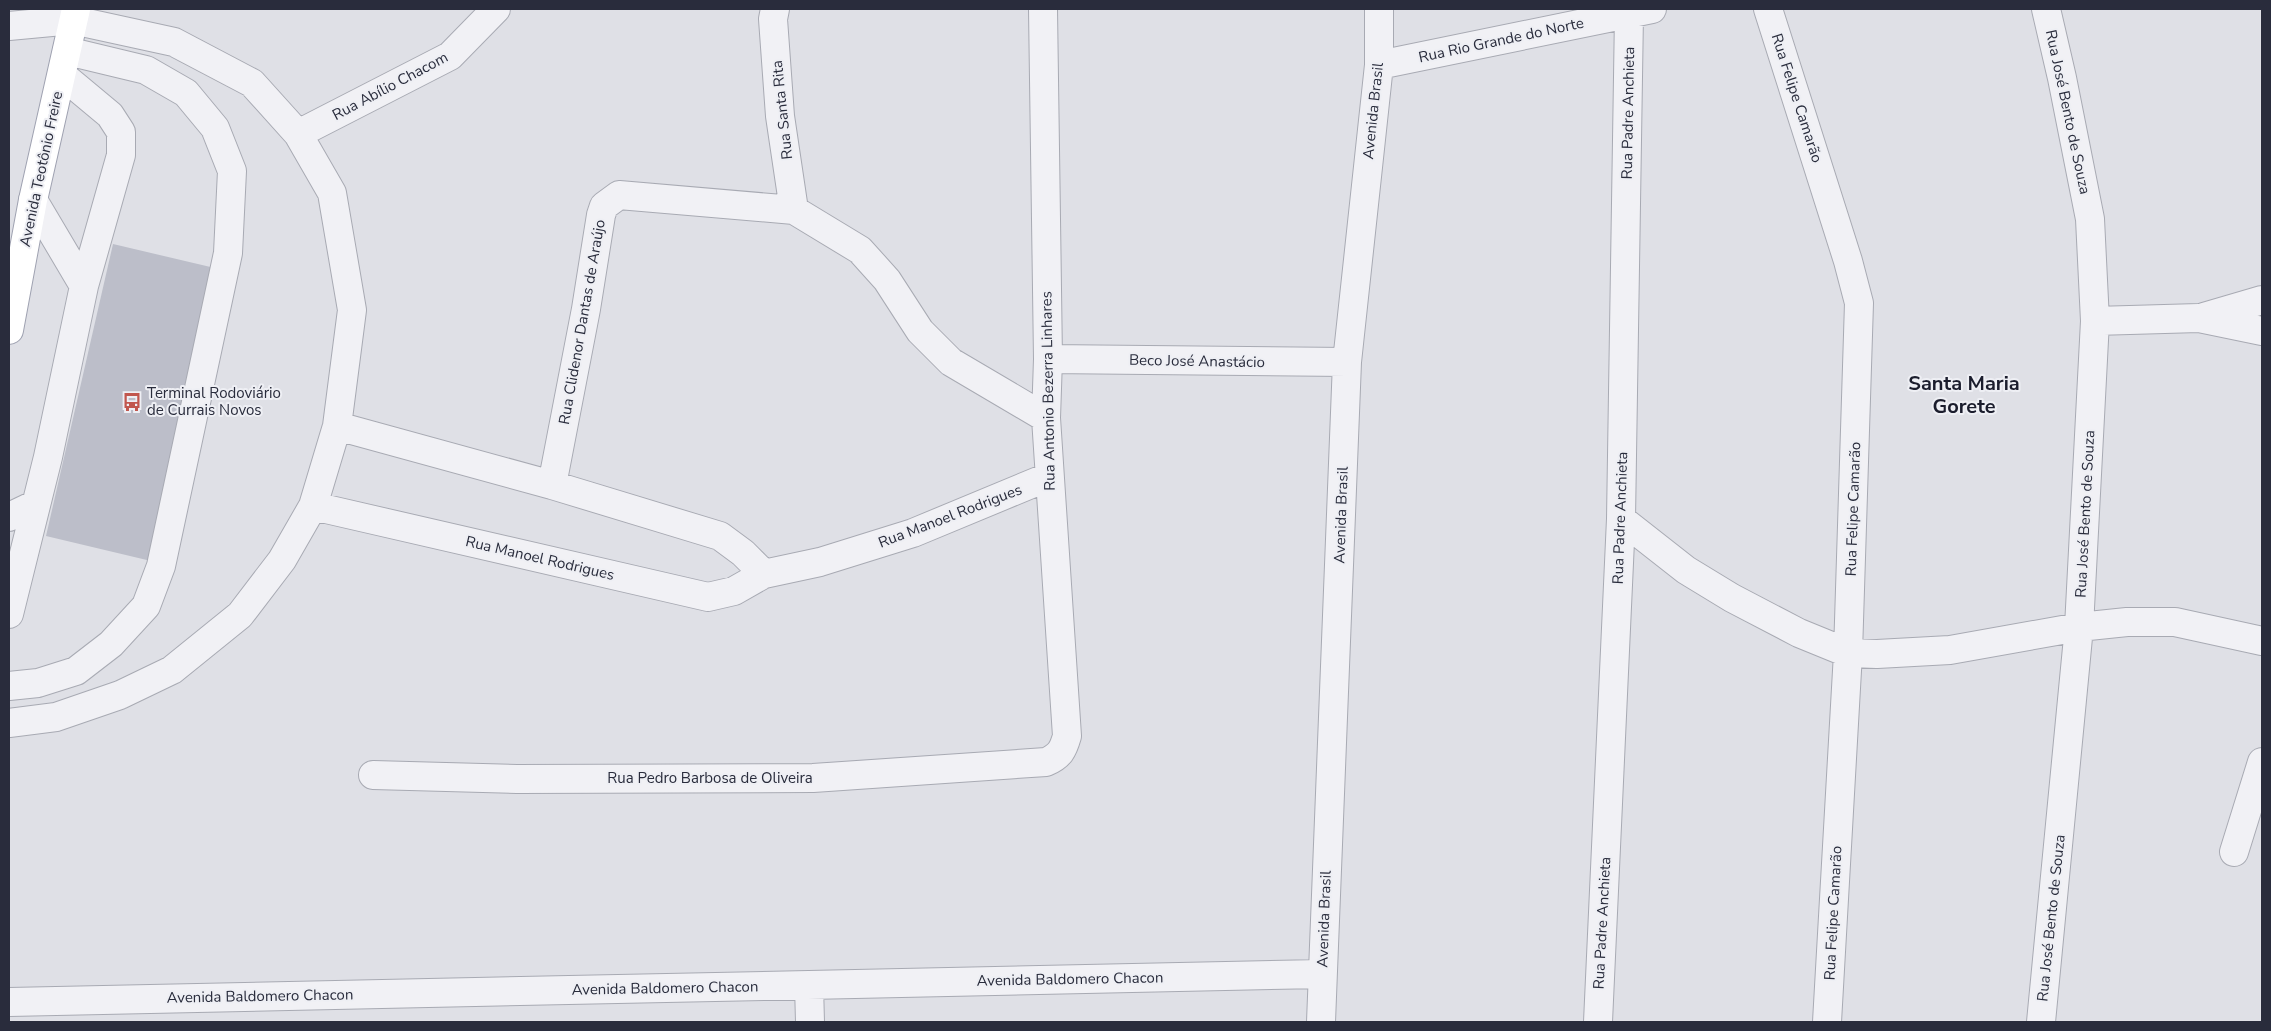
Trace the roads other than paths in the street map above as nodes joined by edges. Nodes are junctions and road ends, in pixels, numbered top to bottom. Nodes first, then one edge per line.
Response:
1 (496, 9) edge
2 (774, 9) edge
3 (1042, 9) edge
4 (1379, 9) edge
5 (1768, 9) edge
6 (2046, 9) edge
7 (1641, 11) edge
8 (75, 14) edge
9 (9, 26) edge
10 (65, 63) junction
11 (1379, 65) junction
12 (298, 134) junction
13 (33, 200) junction
14 (794, 210) junction
15 (84, 286) junction
16 (2262, 300) edge
17 (2199, 318) junction
18 (2095, 321) junction
19 (9, 330) edge
20 (2262, 331) edge
21 (1048, 359) junction
22 (1347, 362) junction
23 (1046, 418) junction
24 (336, 426) junction
25 (1048, 477) junction
26 (552, 485) junction
27 (36, 504) junction
28 (313, 506) junction
29 (9, 517) edge
30 (1621, 519) junction
31 (764, 574) junction
32 (9, 614) edge
33 (2079, 627) junction
34 (2262, 641) edge
35 (1848, 653) junction
36 (9, 686) edge
37 (9, 723) edge
38 (1046, 762) joint
39 (2262, 762) edge
40 (373, 775) dead end
41 (2234, 852) dead end
42 (1322, 974) junction
43 (809, 985) junction
44 (9, 1002) edge
45 (810, 1022) edge
46 (1321, 1022) edge
47 (1598, 1022) edge
48 (1827, 1022) edge
49 (2041, 1022) edge

1 - 12 street, Rua Abílio Chacom
2 - 14 street, Rua Santa Rita
3 - 21 street, Rua Antonio Bezerra Linhares
4 - 11 street, Avenida Brasil
5 - 35 street, Rua Felipe Camarão
6 - 18 street, Rua José Bento de Souza
7 - 11 street, Rua Rio Grande do Norte
7 - 30 street, Rua Padre Anchieta
8 - 9 street
8 - 10 main road, Avenida Teotônio Freire
8 - 12 street
10 - 13 main road, Avenida Teotônio Freire
10 - 15 street
10 - 36 street
11 - 22 street, Avenida Brasil
12 - 24 street
13 - 15 street
13 - 19 main road, Avenida Teotônio Freire
14 - 23 street, Rua Clidenor Dantas de Araújo
14 - 26 street, Rua Clidenor Dantas de Araújo
15 - 27 street
16 - 17 street
17 - 18 street
17 - 20 street
18 - 33 street, Rua José Bento de Souza
21 - 22 street, Beco José Anastácio
21 - 23 street, Rua Antonio Bezerra Linhares
22 - 42 street, Avenida Brasil
23 - 25 street, Rua Antonio Bezerra Linhares
24 - 26 street
24 - 28 street
25 - 31 street, Rua Manoel Rodrigues
25 - 38 street, Rua Antonio Bezerra Linhares
26 - 31 street
27 - 29 street
27 - 32 street
28 - 31 street, Rua Manoel Rodrigues
28 - 37 street
30 - 35 street
30 - 47 street, Rua Padre Anchieta
33 - 34 street
33 - 35 street
33 - 49 street, Rua José Bento de Souza
35 - 48 street, Rua Felipe Camarão
38 - 40 street, Rua Pedro Barbosa de Oliveira
39 - 41 street
42 - 43 street, Avenida Baldomero Chacon
42 - 46 street, Avenida Brasil
43 - 44 street, Avenida Baldomero Chacon
43 - 45 street

